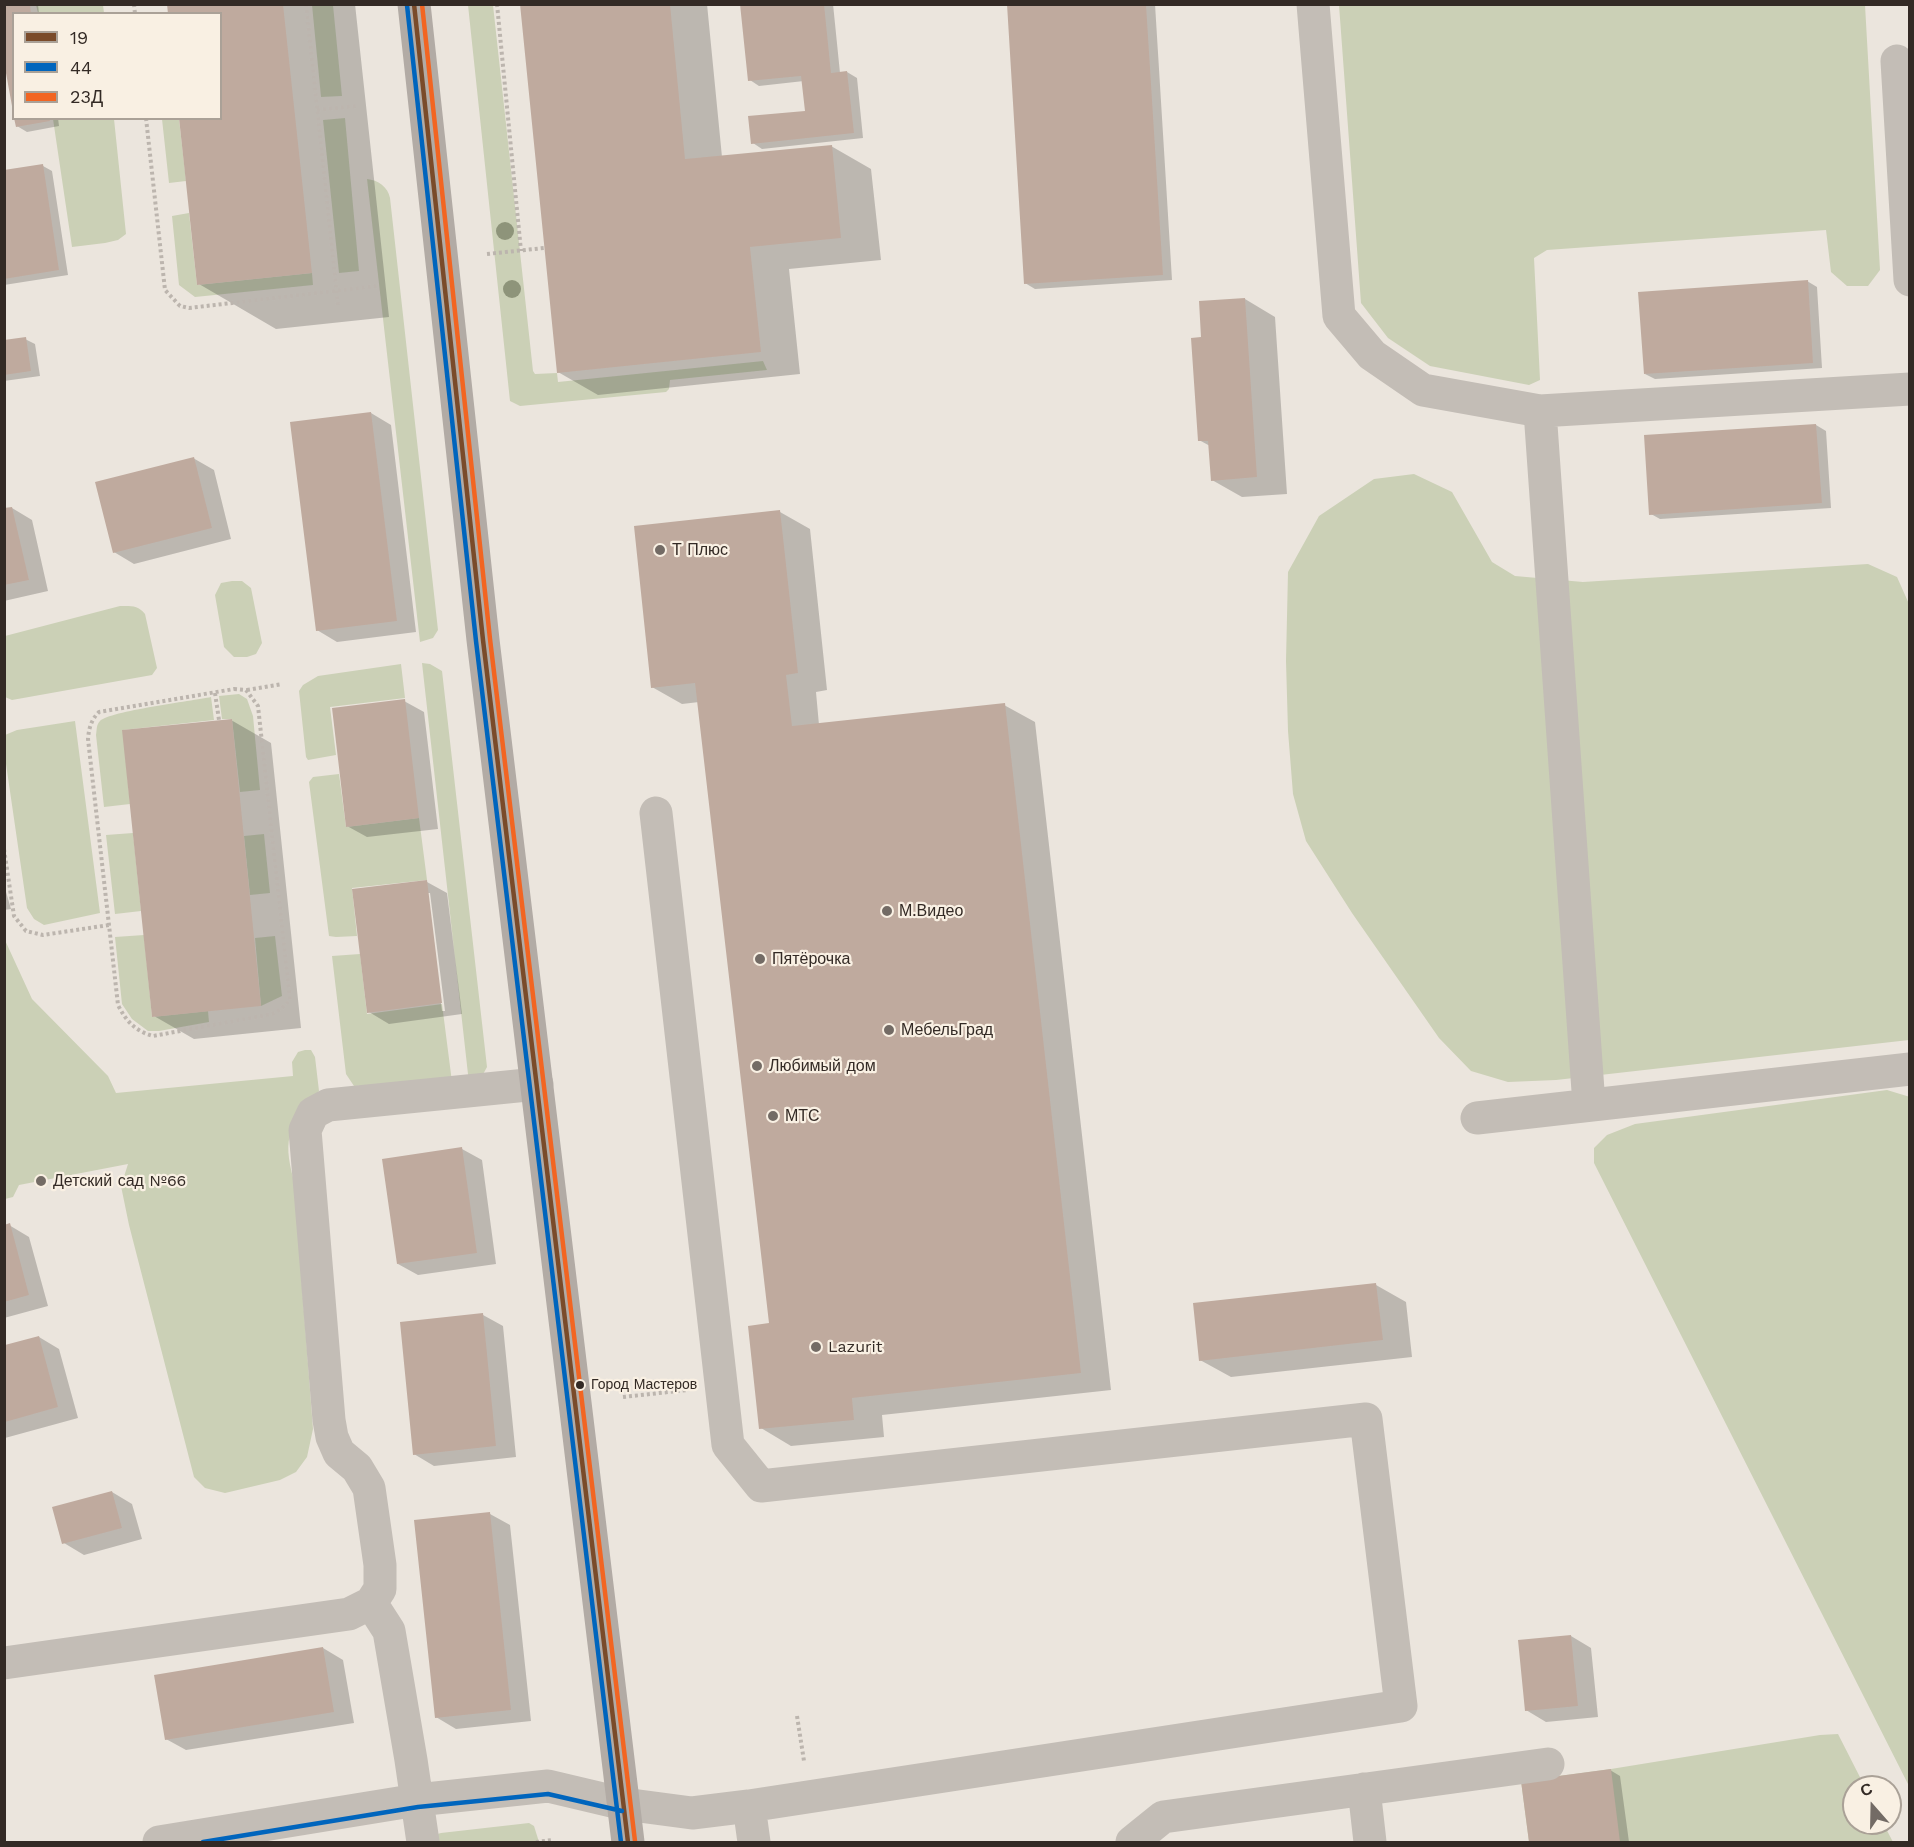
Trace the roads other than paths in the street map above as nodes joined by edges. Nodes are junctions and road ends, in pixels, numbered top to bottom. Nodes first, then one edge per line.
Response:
1 (414, 4) edge
2 (1313, 4) edge
3 (1897, 61) dead end
4 (1910, 280) edge
5 (1910, 389) edge
6 (1540, 411) junction
7 (656, 813) dead end
8 (1910, 1069) edge
9 (537, 1084) junction
10 (1589, 1105) junction
11 (1477, 1118) dead end
12 (371, 1603) junction
13 (4, 1663) edge
14 (1548, 1764) dead end
15 (1364, 1789) junction
16 (417, 1800) junction
17 (624, 1804) junction
18 (749, 1806) junction
19 (178, 1841) edge
20 (423, 1842) edge
21 (628, 1842) edge
22 (754, 1842) edge
23 (1131, 1842) edge
24 (1371, 1842) edge

1 - 9 main road
2 - 6 street
3 - 4 street
5 - 6 street
6 - 10 street
7 - 18 street
8 - 10 street
9 - 12 street
9 - 17 main road
10 - 11 street
12 - 13 street
12 - 16 street
14 - 15 street
15 - 23 street
15 - 24 street
16 - 17 street
16 - 19 street
16 - 20 street
17 - 18 street
17 - 21 main road
18 - 22 street

